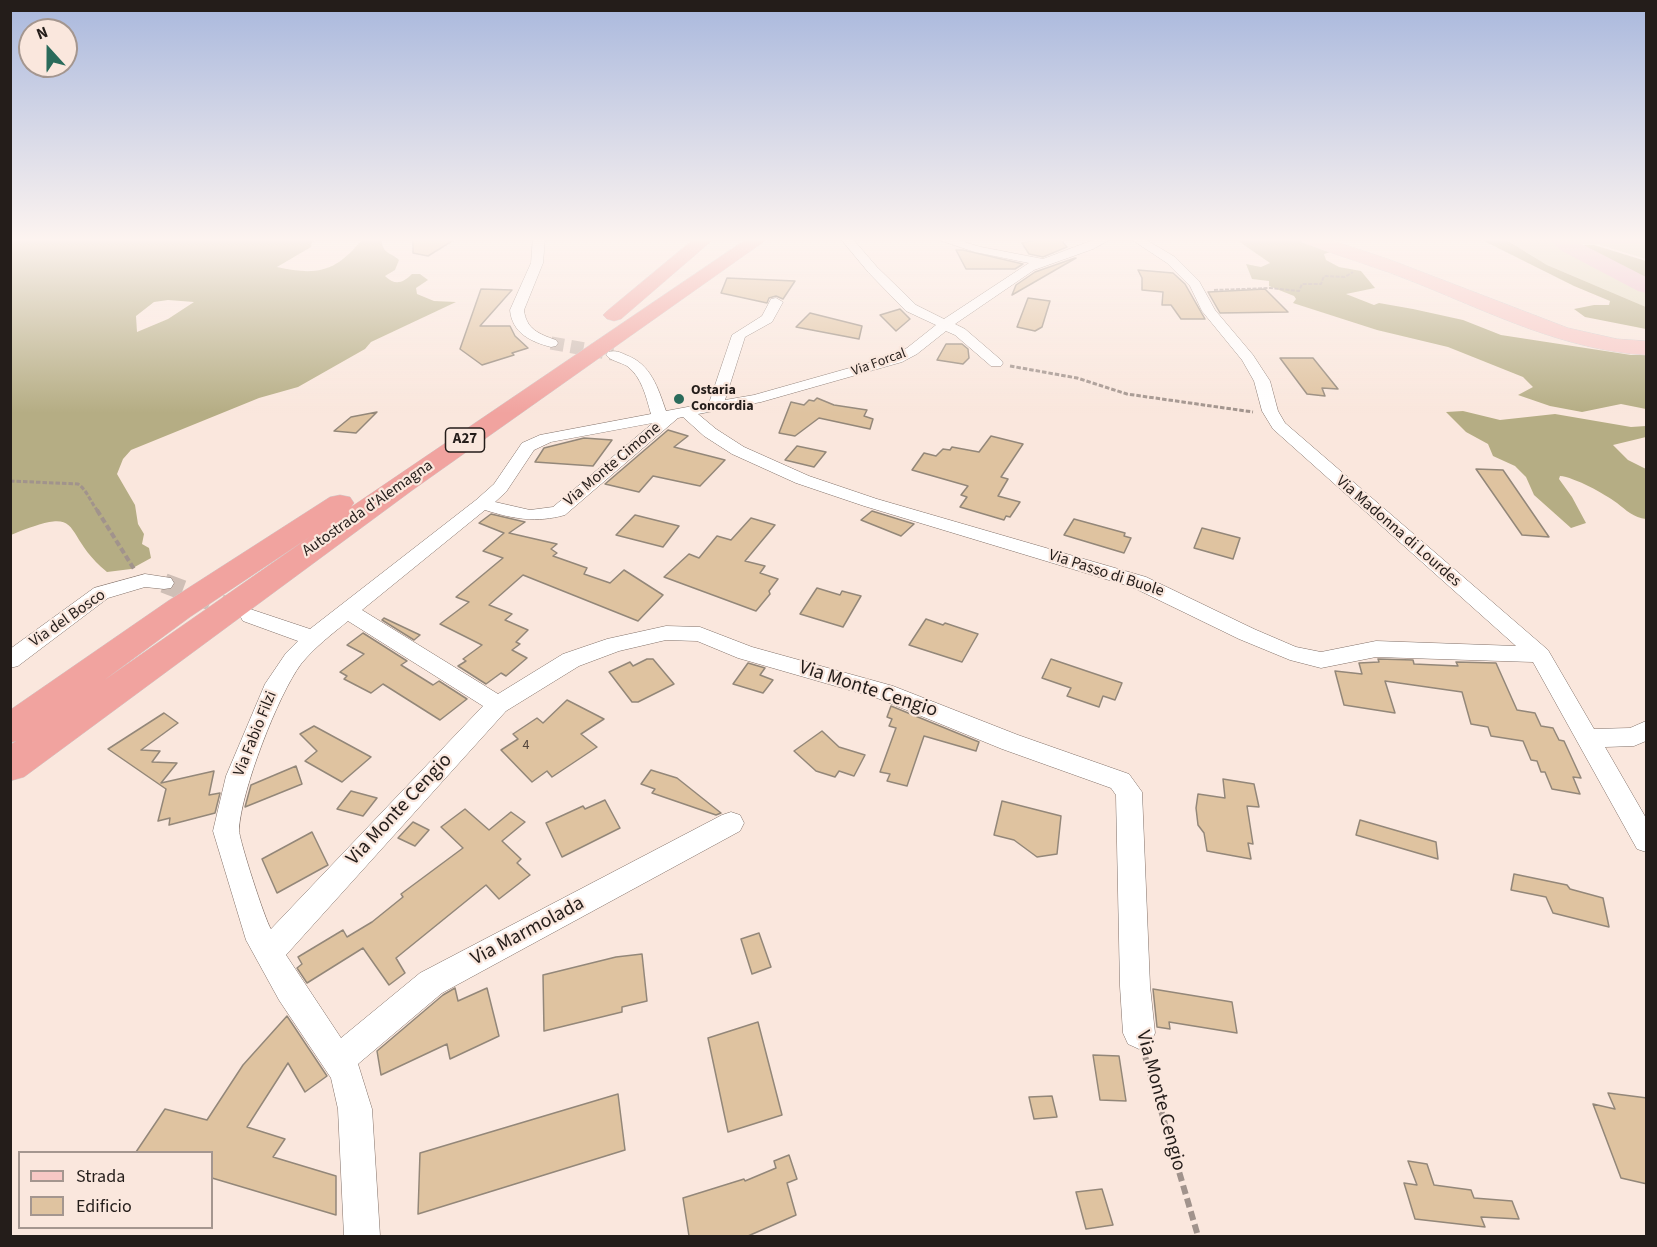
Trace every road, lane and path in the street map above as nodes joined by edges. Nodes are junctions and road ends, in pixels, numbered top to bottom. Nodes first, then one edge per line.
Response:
1 (524, 296) edge
2 (636, 296) edge
3 (647, 296) edge
4 (675, 296) edge
5 (899, 296) edge
6 (986, 296) edge
7 (1202, 296) edge
8 (1462, 296) edge
9 (776, 302) dead end
10 (945, 324) junction
11 (594, 331) junction
12 (551, 343) tunnel mouth
13 (1647, 348) edge
14 (614, 355) tunnel mouth
15 (996, 363) joint
16 (715, 407) junction
17 (1272, 414) junction
18 (673, 415) junction
19 (10, 480) edge
20 (482, 504) junction
21 (130, 583) junction
22 (164, 583) tunnel mouth
23 (348, 610) junction
24 (250, 615) tunnel mouth
25 (313, 638) junction
26 (1540, 655) junction
27 (10, 660) edge
28 (498, 705) junction
29 (10, 729) edge
30 (1647, 730) edge
31 (1588, 738) junction
32 (10, 766) edge
33 (731, 823) dead end
34 (1647, 841) edge
35 (268, 953) junction
36 (1139, 1033) joint
37 (338, 1061) junction
38 (362, 1236) edge
39 (1198, 1236) edge

1 - 12 street
2 - 11 highway, A27
3 - 11 highway, Autostrada d'Alemagna / A27
4 - 32 highway, Autostrada d'Alemagna / A27
5 - 10 street
6 - 10 street, Via Forcal
7 - 17 street, Via Madonna di Lourdes
8 - 13 main road
9 - 16 street
10 - 15 street
10 - 16 street, Via Forcal
11 - 29 highway, Autostrada d'Alemagna / A27
14 - 18 street
15 - 17 path
16 - 18 street, Via Forcal
17 - 26 street, Via Madonna di Lourdes
18 - 20 street, Via Fabio Filzi
18 - 20 street, Via Monte Cimone
18 - 26 street, Via Passo di Buole
19 - 21 path
20 - 23 street, Via Fabio Filzi
21 - 22 street, Via del Bosco
21 - 27 street, Via del Bosco
23 - 25 street, Via Fabio Filzi
23 - 28 street
24 - 25 street
25 - 35 street, Via Fabio Filzi
26 - 31 street, Via Madonna di Lourdes
28 - 35 street, Via Monte Cengio
28 - 36 street, Via Monte Cengio
30 - 31 street
31 - 34 street, Via Madonna di Lourdes
33 - 37 street, Via Marmolada
35 - 37 street, Via Fabio Filzi
36 - 39 path, Via Monte Cengio
37 - 38 street, Via Fabio Filzi

